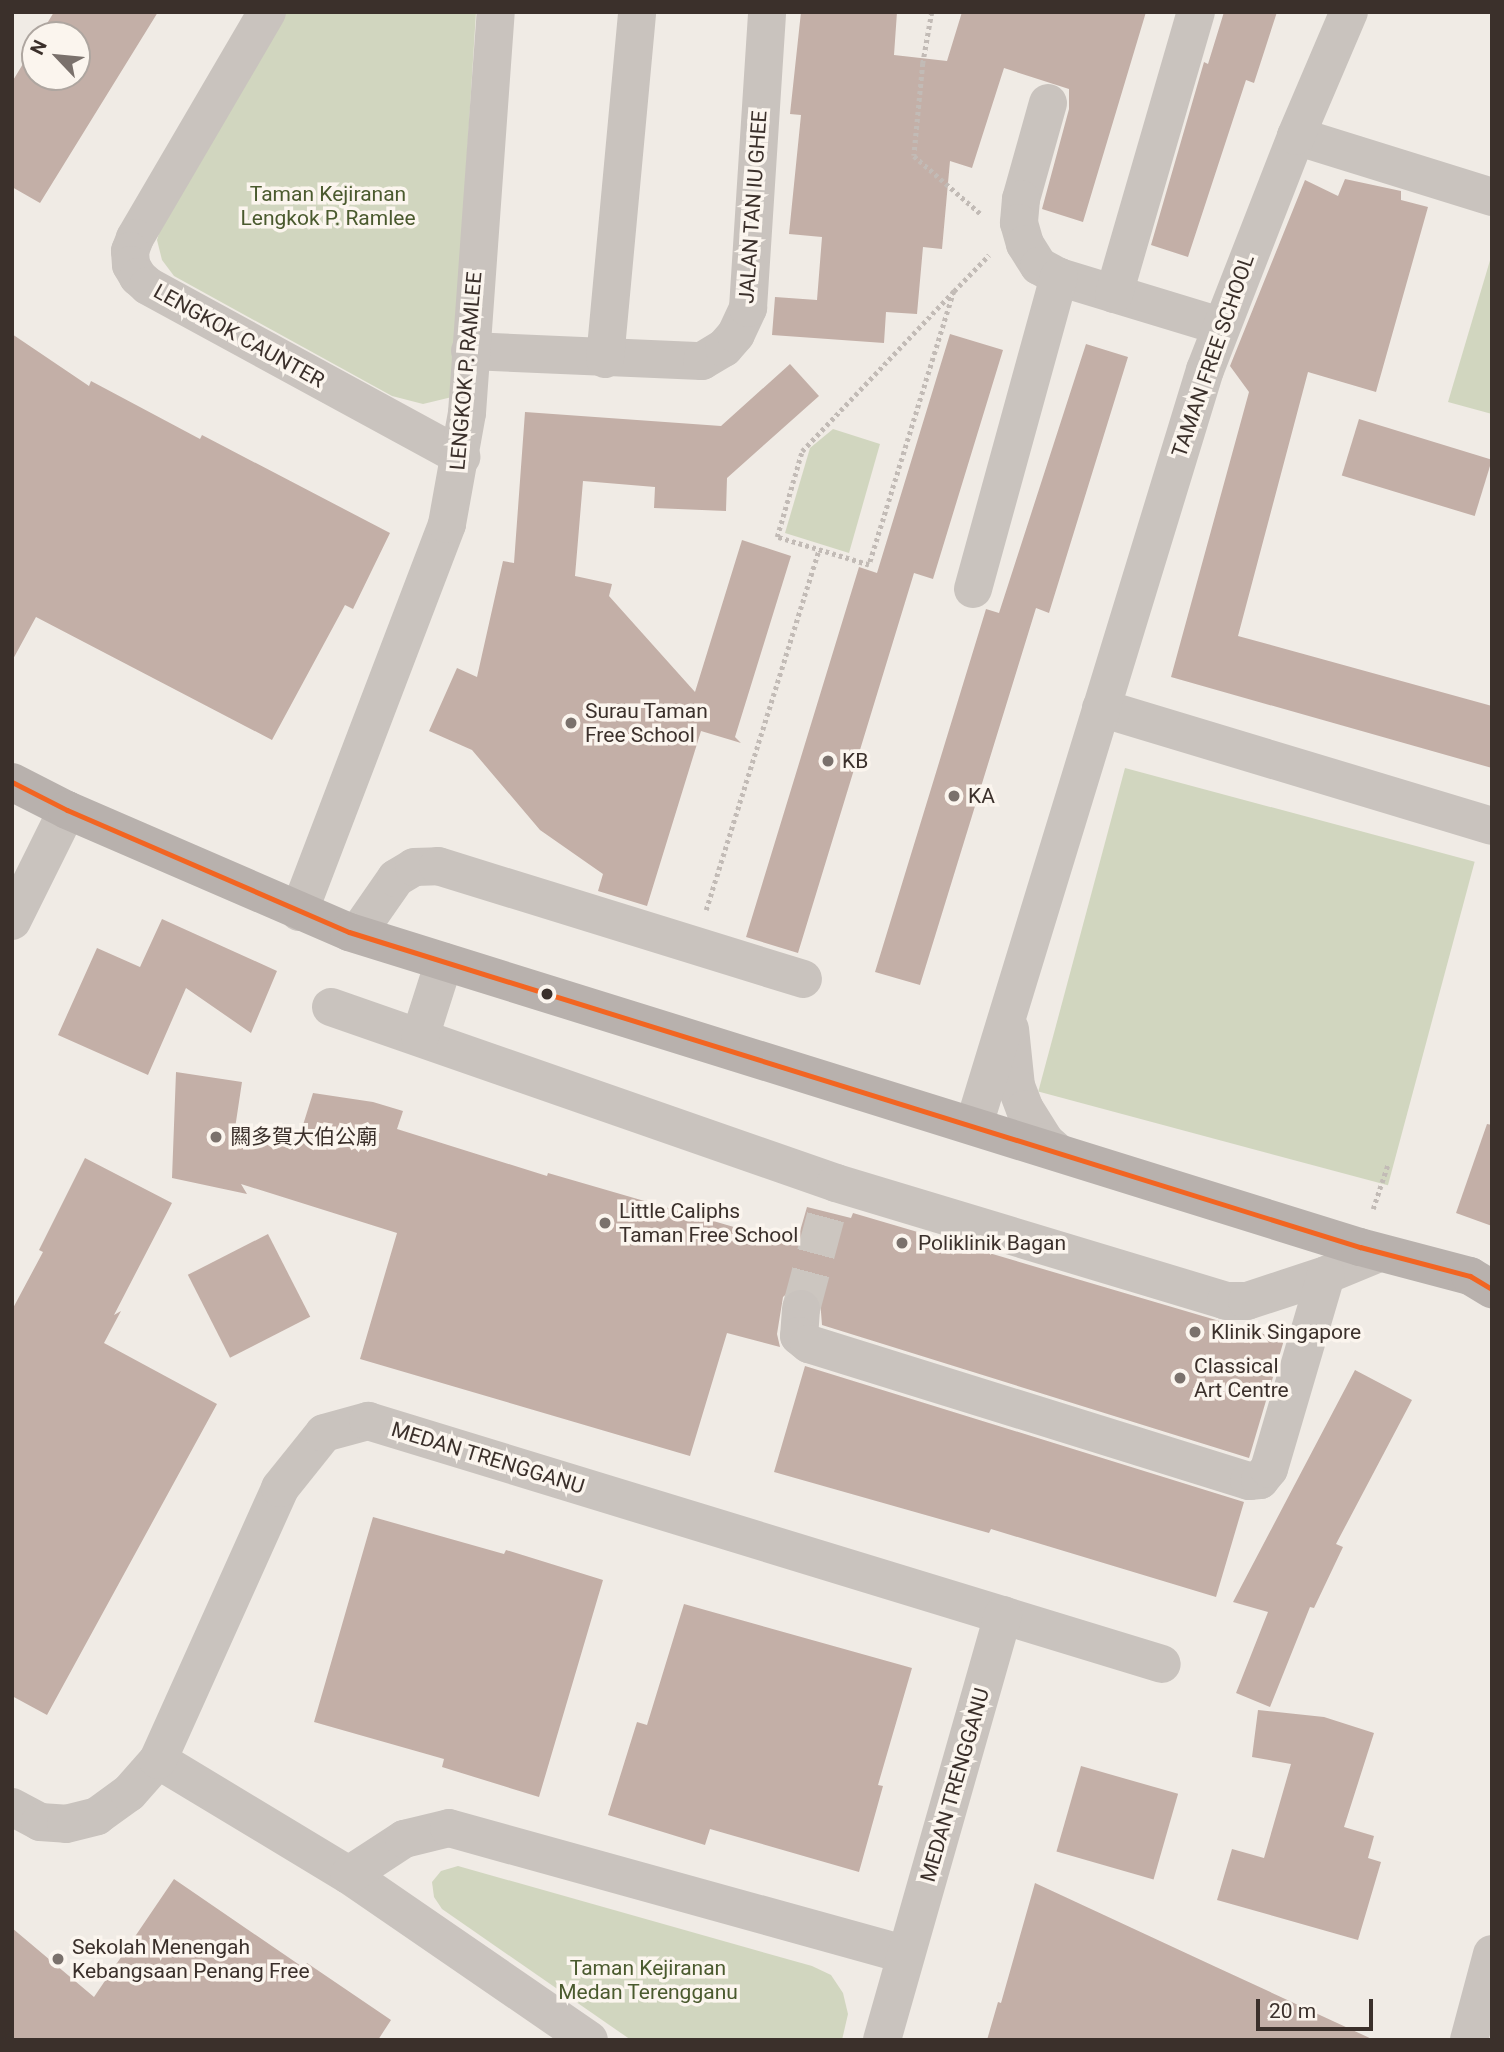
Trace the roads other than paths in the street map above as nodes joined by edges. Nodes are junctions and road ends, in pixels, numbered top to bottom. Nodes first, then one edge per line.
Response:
1 (267, 12) edge
2 (496, 12) edge
3 (637, 12) edge
4 (767, 12) edge
5 (1196, 12) edge
6 (1349, 12) edge
7 (1048, 103) dead end
8 (1296, 136) junction
9 (1492, 197) edge
10 (1059, 278) junction
11 (1114, 294) junction
12 (1220, 326) junction
13 (470, 351) junction
14 (606, 359) junction
15 (461, 457) junction
16 (973, 589) dead end
17 (1101, 708) junction
18 (12, 782) edge
19 (67, 810) junction
20 (1492, 826) edge
21 (299, 912) junction
22 (12, 921) edge
23 (357, 934) junction
24 (444, 962) junction
25 (803, 979) dead end
26 (331, 1007) dead end
27 (1009, 1013) junction
28 (420, 1037) junction
29 (974, 1125) junction
30 (1056, 1151) junction
31 (1369, 1250) junction
32 (1326, 1275) junction
33 (1484, 1279) edge
34 (801, 1309) tunnel mouth
35 (1003, 1615) junction
36 (1162, 1664) dead end
37 (158, 1760) junction
38 (12, 1807) edge
39 (349, 1875) junction
40 (1492, 1954) edge
41 (906, 1955) junction
42 (589, 2040) edge
43 (882, 2040) edge
44 (1469, 2040) edge

1 - 15 street, LENGKOK CAUNTER
2 - 13 street, LENGKOK P. RAMLEE
3 - 14 street
4 - 14 street, JALAN TAN IU GHEE
5 - 11 street
6 - 8 street, TAMAN FREE SCHOOL
7 - 10 street
8 - 9 street
8 - 12 street, TAMAN FREE SCHOOL
10 - 11 street
10 - 16 street
11 - 12 street
12 - 17 street, TAMAN FREE SCHOOL
13 - 14 street, JALAN TAN IU GHEE
13 - 15 street, LENGKOK P. RAMLEE
15 - 21 street, LENGKOK P. RAMLEE
17 - 20 street
17 - 27 street, TAMAN FREE SCHOOL
18 - 19 main road
19 - 21 main road
19 - 22 street
21 - 23 main road
23 - 24 main road
23 - 25 street
24 - 28 street
24 - 29 main road
26 - 28 street
27 - 29 street, TAMAN FREE SCHOOL
27 - 30 street
28 - 32 street
29 - 30 main road
30 - 31 main road
31 - 32 street
31 - 33 main road
32 - 34 street
35 - 36 street, MEDAN TRENGGANU
35 - 37 street, MEDAN TRENGGANU
35 - 41 street, MEDAN TRENGGANU
37 - 38 street, MEDAN TRENGGANU
37 - 39 street
39 - 41 street
39 - 42 street
40 - 44 street
41 - 43 street, MEDAN TRENGGANU

